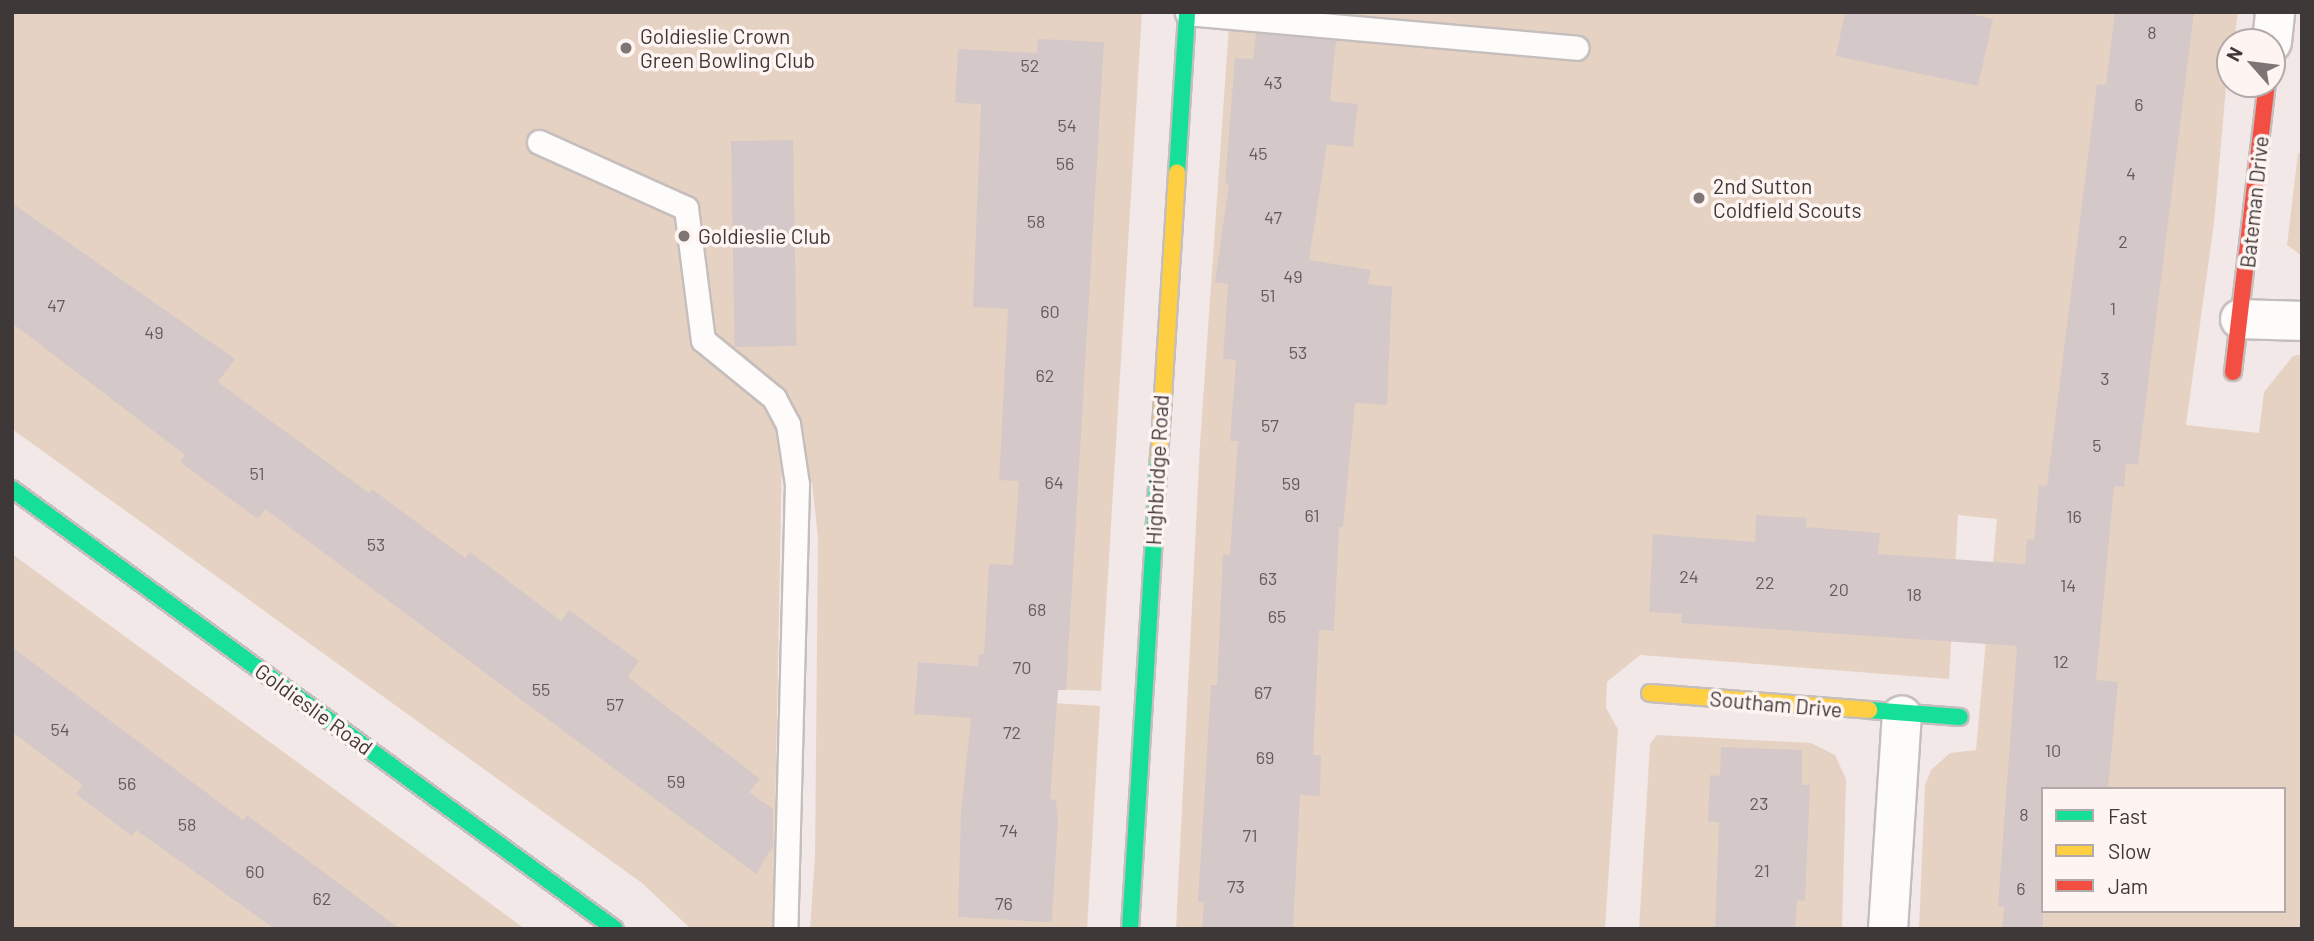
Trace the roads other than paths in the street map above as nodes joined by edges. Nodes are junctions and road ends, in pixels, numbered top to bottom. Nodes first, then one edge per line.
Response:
1 (1187, 13) edge
2 (1576, 48) dead end
3 (2265, 98) edge
4 (539, 142) dead end
5 (2240, 319) junction
6 (2302, 321) edge
7 (2233, 372) dead end
8 (12, 489) edge
9 (1650, 693) dead end
10 (1902, 715) junction
11 (1960, 717) dead end
12 (615, 929) edge
13 (785, 929) edge
14 (1130, 929) edge
15 (1888, 929) edge

1 - 2 lane
1 - 14 street, Highbridge Road
3 - 5 street, Bateman Drive
4 - 13 lane
5 - 6 street
5 - 7 street, Bateman Drive
8 - 12 street, Goldieslie Road
9 - 10 street, Southam Drive
10 - 11 street, Southam Drive
10 - 15 street

